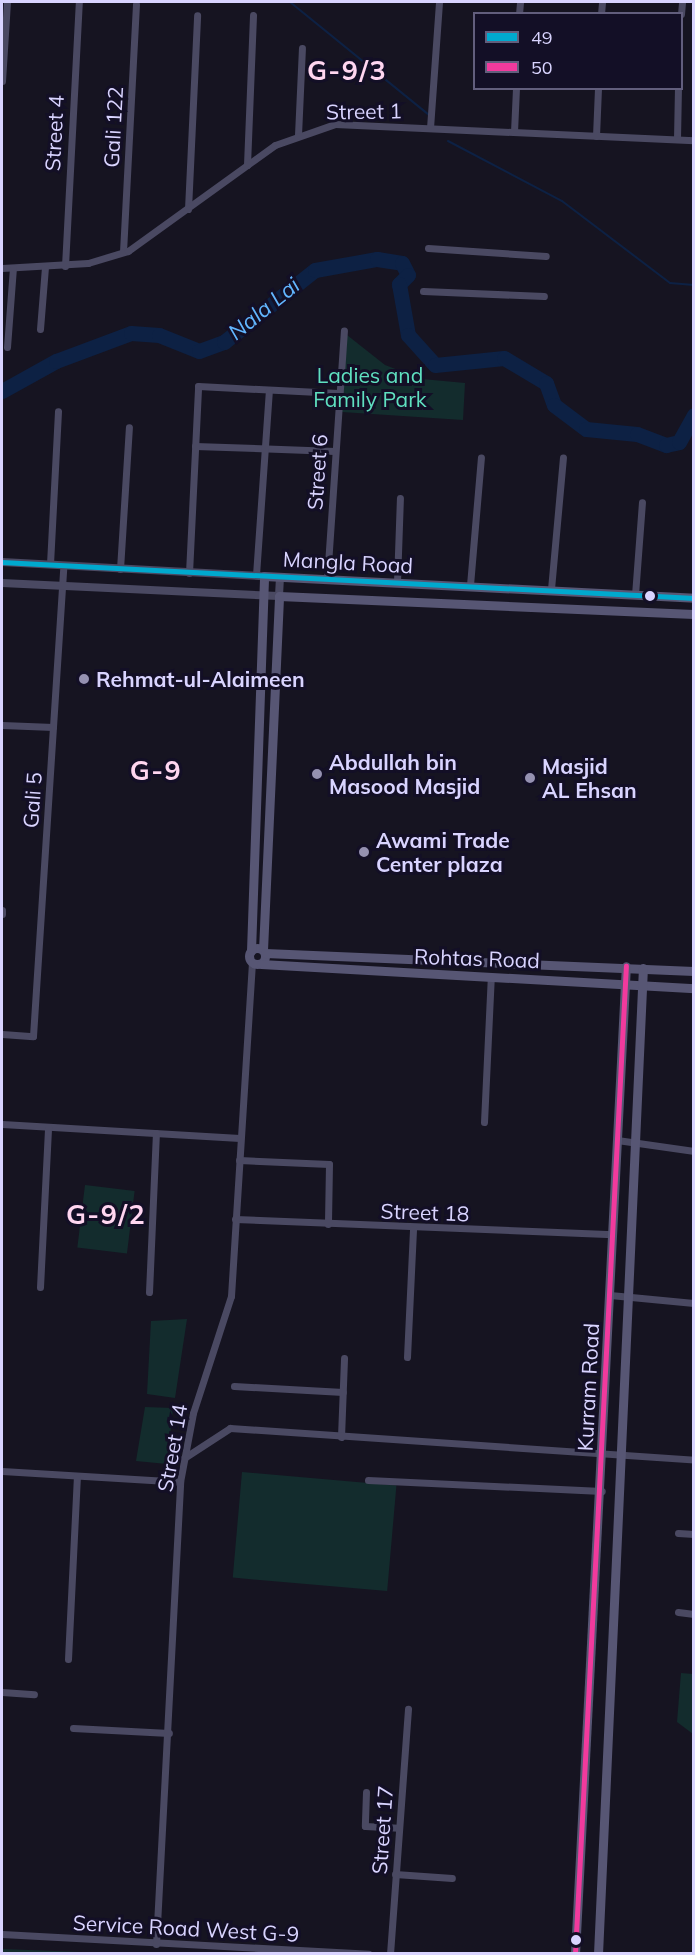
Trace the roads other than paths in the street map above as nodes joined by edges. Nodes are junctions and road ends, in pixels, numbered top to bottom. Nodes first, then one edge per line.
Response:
1 (7, 2) edge
2 (79, 2) edge
3 (439, 2) edge
4 (136, 4) dead end
5 (197, 15) dead end
6 (252, 15) dead end
7 (3, 43) edge
8 (302, 48) dead end
9 (2, 81) edge
10 (516, 90) edge
11 (598, 90) edge
12 (678, 90) edge
13 (430, 128) junction
14 (514, 132) junction
15 (298, 135) junction
16 (596, 136) junction
17 (677, 139) junction
18 (693, 140) edge
19 (247, 165) junction
20 (188, 209) junction
21 (428, 248) dead end
22 (123, 252) junction
23 (546, 256) dead end
24 (65, 266) junction
25 (45, 267) junction
26 (2, 268) edge
27 (13, 268) junction
28 (423, 291) dead end
29 (544, 296) dead end
30 (40, 329) dead end
31 (344, 332) dead end
32 (7, 346) dead end
33 (268, 390) junction
34 (338, 393) junction
35 (58, 411) dead end
36 (129, 427) dead end
37 (195, 446) junction
38 (262, 449) junction
39 (335, 451) junction
40 (481, 457) dead end
41 (562, 458) dead end
42 (400, 498) dead end
43 (642, 502) dead end
44 (2, 562) edge
45 (50, 564) junction
46 (63, 566) junction
47 (120, 569) junction
48 (189, 573) junction
49 (260, 576) junction
50 (280, 577) junction
51 (327, 579) junction
52 (397, 582) junction
53 (2, 583) edge
54 (62, 584) junction
55 (470, 585) junction
56 (551, 589) junction
57 (263, 595) junction
58 (635, 595) junction
59 (279, 596) junction
60 (693, 597) edge
61 (693, 614) edge
62 (2, 725) edge
63 (53, 727) junction
64 (251, 951) junction
65 (264, 951) junction
66 (256, 963) junction
67 (627, 966) junction
68 (643, 968) junction
69 (693, 971) edge
70 (491, 976) junction
71 (627, 982) junction
72 (641, 984) junction
73 (693, 988) edge
74 (2, 1034) edge
75 (484, 1122) dead end
76 (2, 1124) edge
77 (48, 1127) junction
78 (156, 1133) junction
79 (240, 1138) junction
80 (617, 1140) junction
81 (636, 1144) junction
82 (693, 1151) edge
83 (239, 1160) junction
84 (235, 1219) junction
85 (328, 1224) junction
86 (412, 1229) junction
87 (613, 1234) junction
88 (40, 1287) dead end
89 (149, 1292) dead end
90 (610, 1295) junction
91 (629, 1296) junction
92 (693, 1303) edge
93 (407, 1355) dead end
94 (344, 1358) dead end
95 (234, 1386) dead end
96 (342, 1392) junction
97 (341, 1437) junction
98 (602, 1453) junction
99 (620, 1456) junction
100 (184, 1458) junction
101 (693, 1460) edge
102 (2, 1471) edge
103 (77, 1476) junction
104 (368, 1479) dead end
105 (180, 1482) junction
106 (602, 1491) junction
107 (678, 1533) dead end
108 (693, 1534) edge
109 (678, 1612) dead end
110 (693, 1614) edge
111 (68, 1659) dead end
112 (2, 1692) edge
113 (34, 1694) dead end
114 (408, 1709) dead end
115 (73, 1728) dead end
116 (169, 1734) junction
117 (366, 1792) dead end
118 (398, 1828) junction
119 (395, 1874) junction
120 (452, 1878) dead end
121 (2, 1934) edge
122 (156, 1944) junction
123 (368, 1953) edge
124 (390, 1953) edge
125 (574, 1953) edge
126 (598, 1953) edge

1 - 7 street
2 - 24 street, Street 4
3 - 13 street
4 - 22 street, Gali 122
5 - 20 street
6 - 19 street
7 - 9 street
8 - 15 street
10 - 14 street
11 - 16 street
12 - 17 street
13 - 14 street, Street 1
13 - 15 street, Street 1
14 - 16 street, Street 1
15 - 19 street, Street 1
16 - 17 street, Street 1
17 - 18 street, Street 1
19 - 20 street, Street 1
20 - 22 street, Street 1
21 - 23 street
22 - 24 street, Street 1
24 - 25 street, Street 1
25 - 27 street, Street 1
25 - 30 street
26 - 27 street, Street 1
27 - 32 street
28 - 29 street
31 - 34 street, Street 6
33 - 34 street
33 - 37 street
33 - 38 street
34 - 39 street, Street 6
35 - 45 street
36 - 47 street
37 - 38 street
37 - 48 street
38 - 39 street
38 - 49 street
39 - 51 street, Street 6
40 - 55 street
41 - 56 street
42 - 52 street
43 - 58 street
44 - 45 street, Mangla Road
45 - 46 street, Mangla Road
46 - 47 street, Mangla Road
46 - 54 street, Gali 5
47 - 48 street, Mangla Road
48 - 49 street, Mangla Road
49 - 50 main road, Mangla Road
49 - 57 main road
50 - 51 main road, Mangla Road
50 - 59 street
51 - 52 main road, Mangla Road
52 - 55 main road, Mangla Road
53 - 54 street, Mangla Road
54 - 57 street, Mangla Road
54 - 63 street, Gali 5
55 - 56 main road, Mangla Road
56 - 58 main road, Mangla Road
57 - 59 street, Mangla Road
57 - 64 main road
58 - 60 main road, Mangla Road
59 - 61 main road, Mangla Road
59 - 65 main road
62 - 63 street
63 - 74 street, Gali 5
64 - 65 main road, Rohtas Road
64 - 66 main road
65 - 66 main road
65 - 67 main road, Rohtas Road
66 - 70 main road, Rohtas Road
66 - 79 street, Street 14
67 - 68 main road, Rohtas Road
67 - 71 main road, Kurram Road
68 - 69 main road, Rohtas Road
68 - 72 main road, Kurram Road
70 - 71 main road, Rohtas Road
70 - 75 street
71 - 72 main road, Rohtas Road
71 - 80 main road, Kurram Road
72 - 73 main road, Rohtas Road
72 - 81 main road, Kurram Road
76 - 77 street
77 - 78 street
77 - 88 street
78 - 79 street
78 - 89 street
79 - 83 street, Street 14
80 - 81 street
80 - 87 main road, Kurram Road
81 - 82 street
81 - 91 main road, Kurram Road
83 - 84 street, Street 14
83 - 85 street
84 - 85 street, Street 18
84 - 100 street, Street 14
85 - 86 street, Street 18
86 - 87 street, Street 18
86 - 93 street
87 - 90 main road, Kurram Road
90 - 91 street
90 - 98 main road, Kurram Road
91 - 92 street
91 - 99 main road, Kurram Road
94 - 96 street
95 - 96 street
96 - 97 street
97 - 98 street
97 - 100 street
98 - 99 street
98 - 106 main road, Kurram Road
99 - 101 street
99 - 126 main road, Kurram Road
100 - 105 street, Street 14
102 - 103 street
103 - 105 street
103 - 111 street
104 - 106 street
105 - 116 street, Street 14
106 - 125 main road, Kurram Road
107 - 108 street
109 - 110 street
112 - 113 street
114 - 118 street, Street 17
115 - 116 street
116 - 122 street, Street 14
117 - 118 street
118 - 119 street, Street 17
119 - 120 street
119 - 124 street, Street 17
121 - 122 street, Service Road West G-9
122 - 123 street, Service Road West G-9

